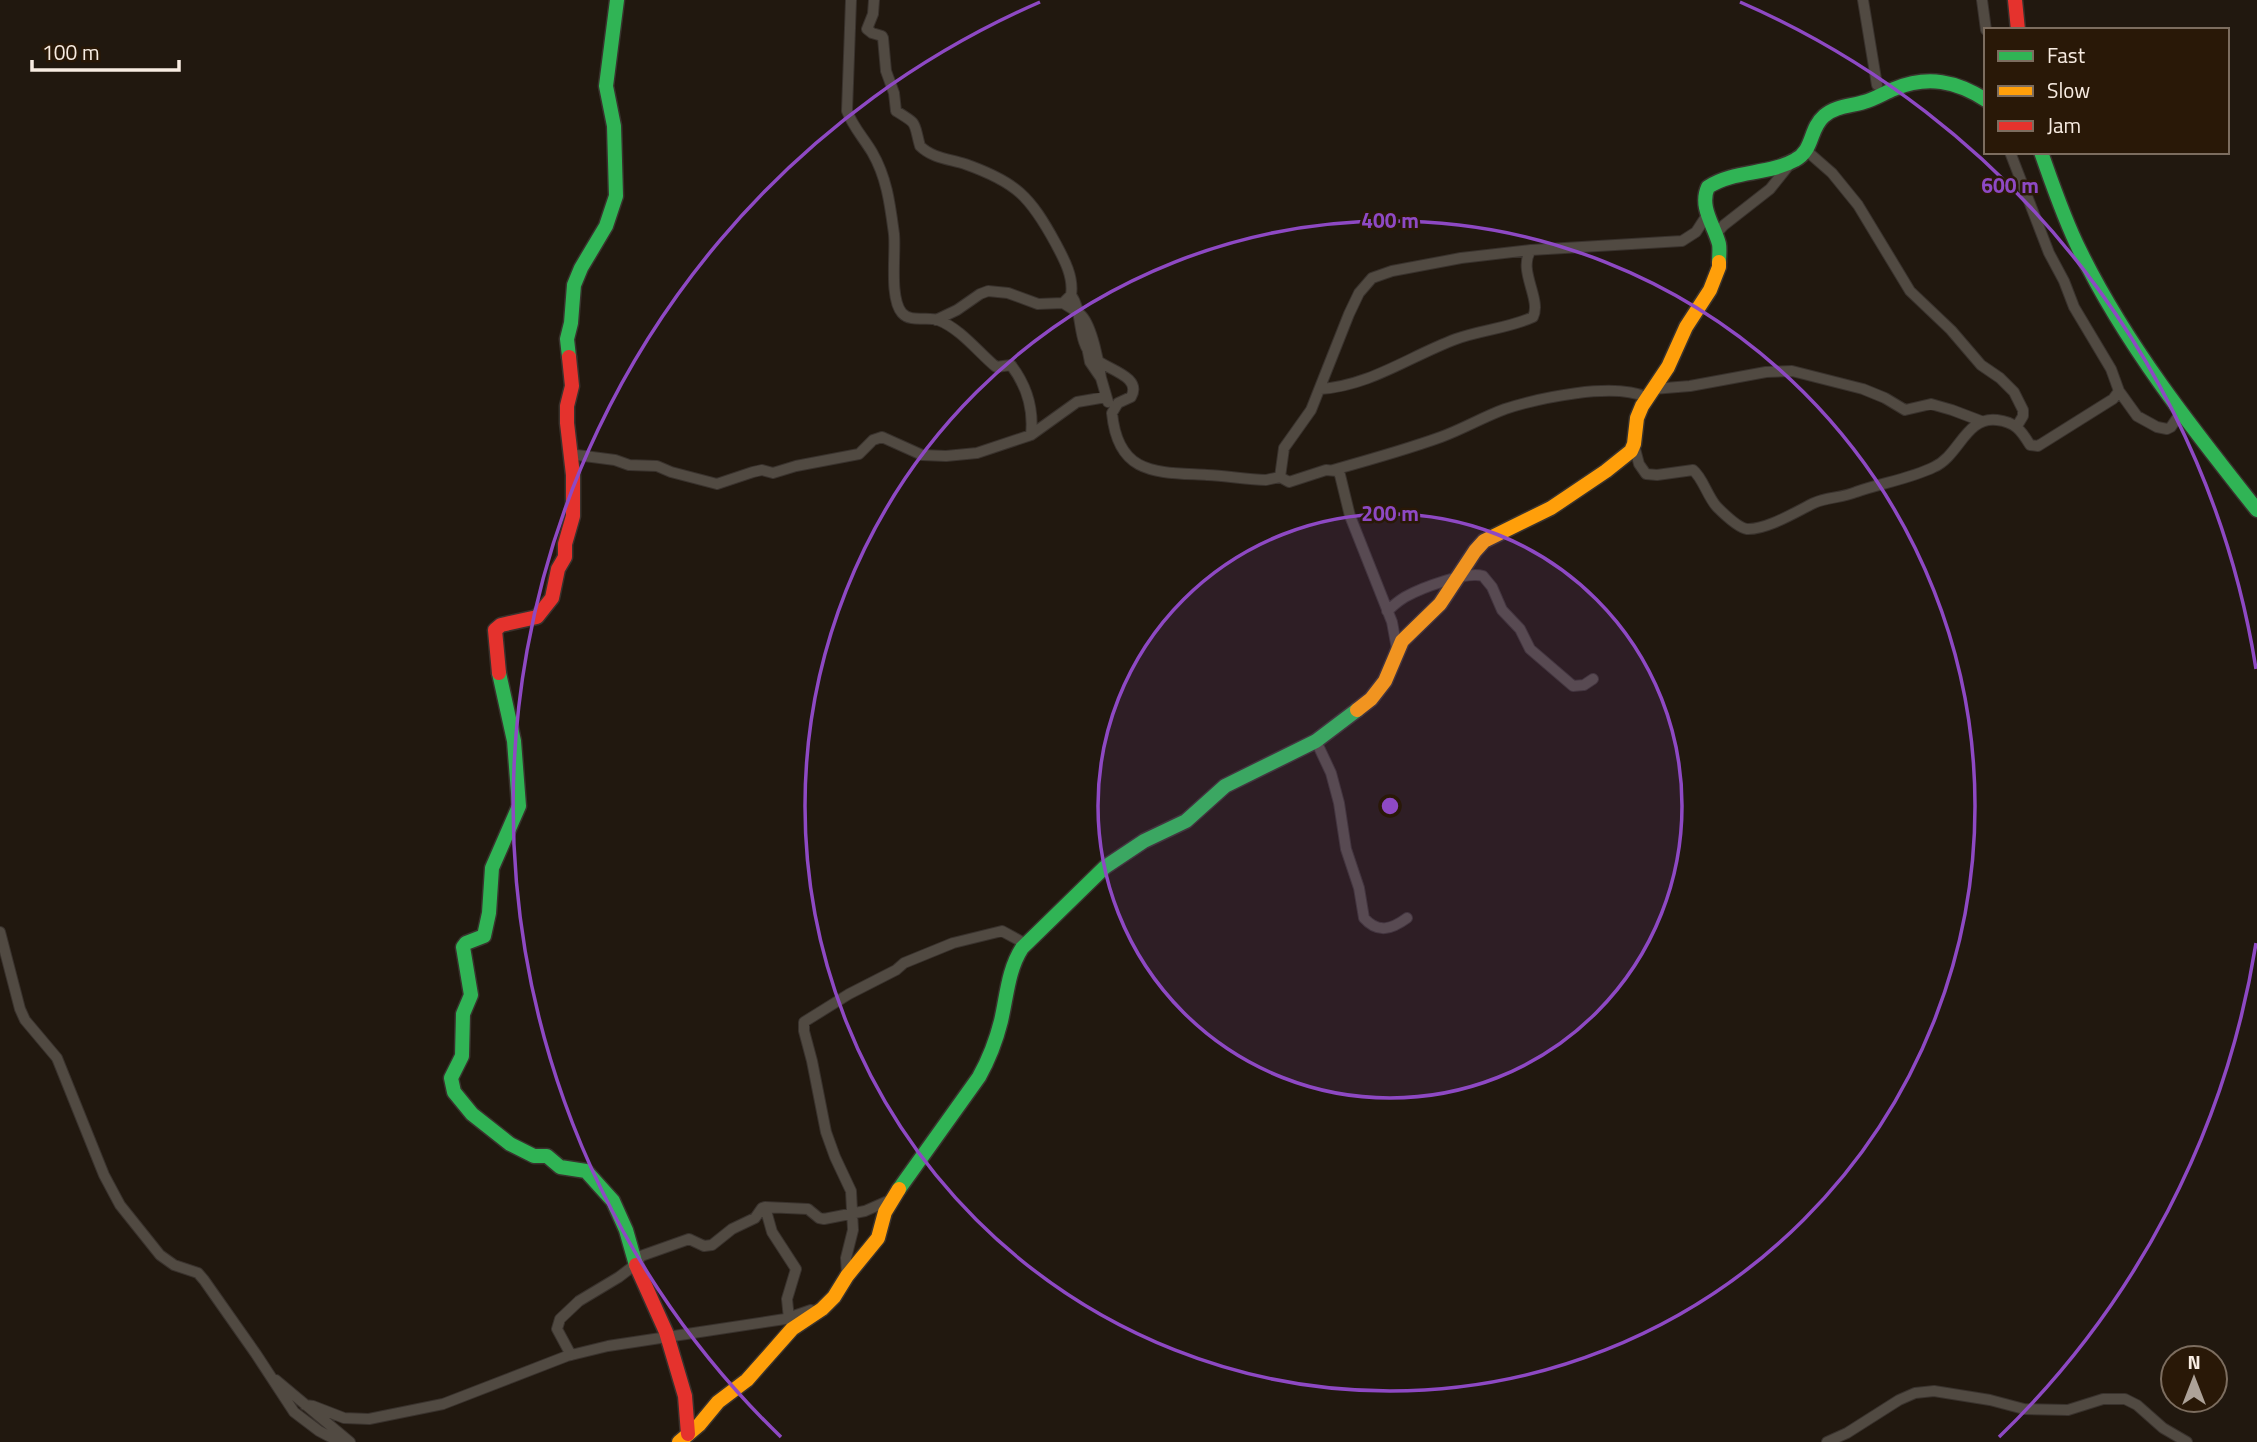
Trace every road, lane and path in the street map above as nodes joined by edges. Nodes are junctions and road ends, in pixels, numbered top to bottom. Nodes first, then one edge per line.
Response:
1 (617, 0) edge
2 (851, 0) edge
3 (874, 0) edge
4 (1863, 0) edge
5 (1982, 0) edge
6 (2015, 0) edge
7 (1986, 28) edge
8 (2018, 28) edge
9 (1884, 88) junction
10 (1984, 99) edge
11 (1808, 152) junction
12 (2011, 154) edge
13 (2043, 154) edge
14 (1790, 164) junction
15 (1707, 215) junction
16 (1715, 235) junction
17 (1531, 250) junction
18 (1071, 295) junction
19 (1063, 303) junction
20 (1077, 313) junction
21 (936, 320) junction
22 (1088, 350) junction
23 (1098, 361) junction
24 (1101, 378) junction
25 (1320, 389) junction
26 (2119, 391) junction
27 (1649, 393) junction
28 (1106, 397) junction
29 (2181, 412) junction
30 (1112, 413) junction
31 (1981, 421) junction
32 (2017, 426) junction
33 (1031, 435) junction
34 (1634, 444) junction
35 (569, 454) junction
36 (1333, 470) junction
37 (1280, 477) junction
38 (2257, 510) edge
39 (1458, 578) junction
40 (1387, 611) junction
41 (1397, 649) junction
42 (1593, 679) dead end
43 (1316, 741) junction
44 (1407, 918) dead end
45 (0, 932) edge
46 (1026, 944) junction
47 (892, 1199) junction
48 (765, 1207) junction
49 (852, 1214) junction
50 (635, 1264) junction
51 (847, 1276) junction
52 (792, 1322) junction
53 (668, 1336) junction
54 (571, 1355) junction
55 (266, 1370) junction
56 (305, 1405) junction
57 (683, 1438) edge
58 (340, 1442) edge
59 (350, 1442) edge
60 (1827, 1442) edge
61 (2187, 1442) edge

1 - 35 main road
2 - 21 street
3 - 18 street
4 - 9 street
5 - 7 street
6 - 8 main road
9 - 10 main road
9 - 11 main road
11 - 14 main road
11 - 32 street
12 - 26 street
13 - 29 main road
14 - 15 main road
14 - 16 street
15 - 16 main road
15 - 17 street
16 - 27 main road
17 - 25 street
17 - 25 street
18 - 19 street
18 - 20 street
19 - 20 street
19 - 21 street
20 - 22 street
20 - 23 street
21 - 33 street
22 - 23 street
22 - 24 street
23 - 24 street
23 - 30 street
24 - 28 street
25 - 37 street
26 - 29 street
26 - 32 street
27 - 31 street
27 - 34 main road
27 - 36 street
28 - 30 street
28 - 33 street
29 - 38 main road
30 - 37 street
31 - 32 street
31 - 34 street
33 - 35 street
34 - 39 main road
35 - 50 main road
36 - 37 street
36 - 40 street
39 - 40 street
39 - 41 main road
39 - 42 street
40 - 41 street
41 - 43 main road
43 - 44 street
43 - 46 main road
45 - 55 street
46 - 47 main road
46 - 49 street
47 - 49 street
47 - 51 main road
48 - 49 street
48 - 50 street
48 - 52 street
49 - 51 street
50 - 53 main road
50 - 54 street
51 - 52 main road
52 - 53 street
52 - 57 main road
53 - 54 street
53 - 57 main road
54 - 56 street
55 - 56 street
55 - 58 street
56 - 59 street
60 - 61 street

